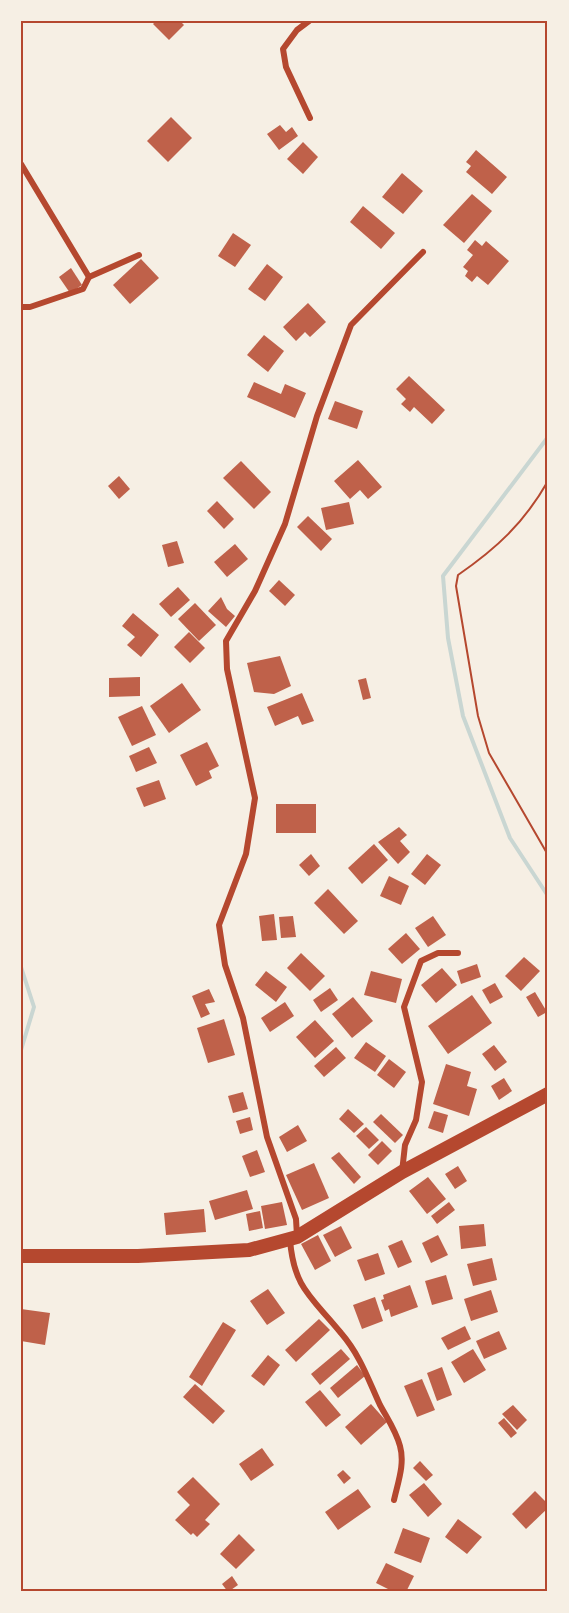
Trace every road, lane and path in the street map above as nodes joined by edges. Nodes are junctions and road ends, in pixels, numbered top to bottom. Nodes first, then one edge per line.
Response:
1 (309, 21) edge
2 (310, 118) dead end
3 (21, 164) edge
4 (423, 252) dead end
5 (139, 255) dead end
6 (89, 277) junction
7 (21, 307) edge
8 (548, 481) edge
9 (548, 855) edge
10 (458, 953) dead end
11 (548, 1094) edge
12 (402, 1172) junction
13 (293, 1238) junction
14 (21, 1256) edge
15 (394, 1500) dead end

1 - 2 street
3 - 6 street
4 - 13 street
5 - 6 street
6 - 7 street
8 - 9 path
10 - 12 street
11 - 12 main road
12 - 13 main road
13 - 14 main road
13 - 15 street

